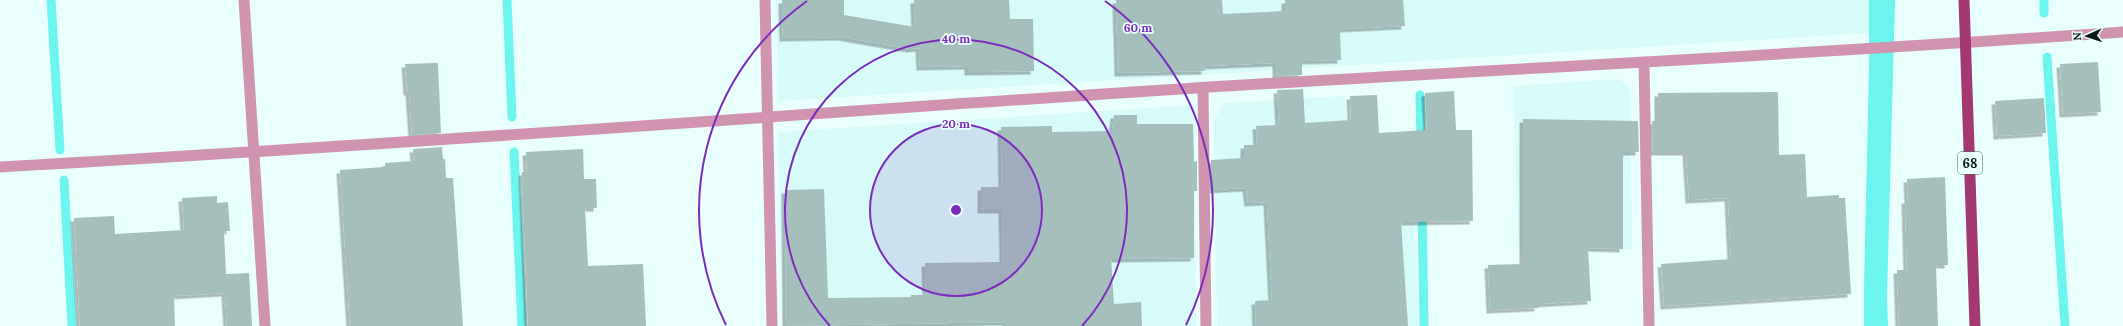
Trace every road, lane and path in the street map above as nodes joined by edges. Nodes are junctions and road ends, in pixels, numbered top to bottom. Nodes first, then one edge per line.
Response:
1 (244, 0) edge
2 (765, 0) edge
3 (1964, 0) edge
4 (2123, 32) edge
5 (1966, 43) junction
6 (1644, 62) junction
7 (1203, 88) junction
8 (768, 116) junction
9 (254, 153) junction
10 (0, 167) edge
11 (265, 326) edge
12 (772, 326) edge
13 (1206, 326) edge
14 (1649, 326) edge
15 (1975, 326) edge

1 - 9 street
2 - 8 street
3 - 5 main road, 68
4 - 5 street
5 - 6 street
5 - 15 main road, 68
6 - 7 street
6 - 14 street
7 - 8 street
7 - 13 street
8 - 9 street
8 - 12 street
9 - 10 street
9 - 11 street

